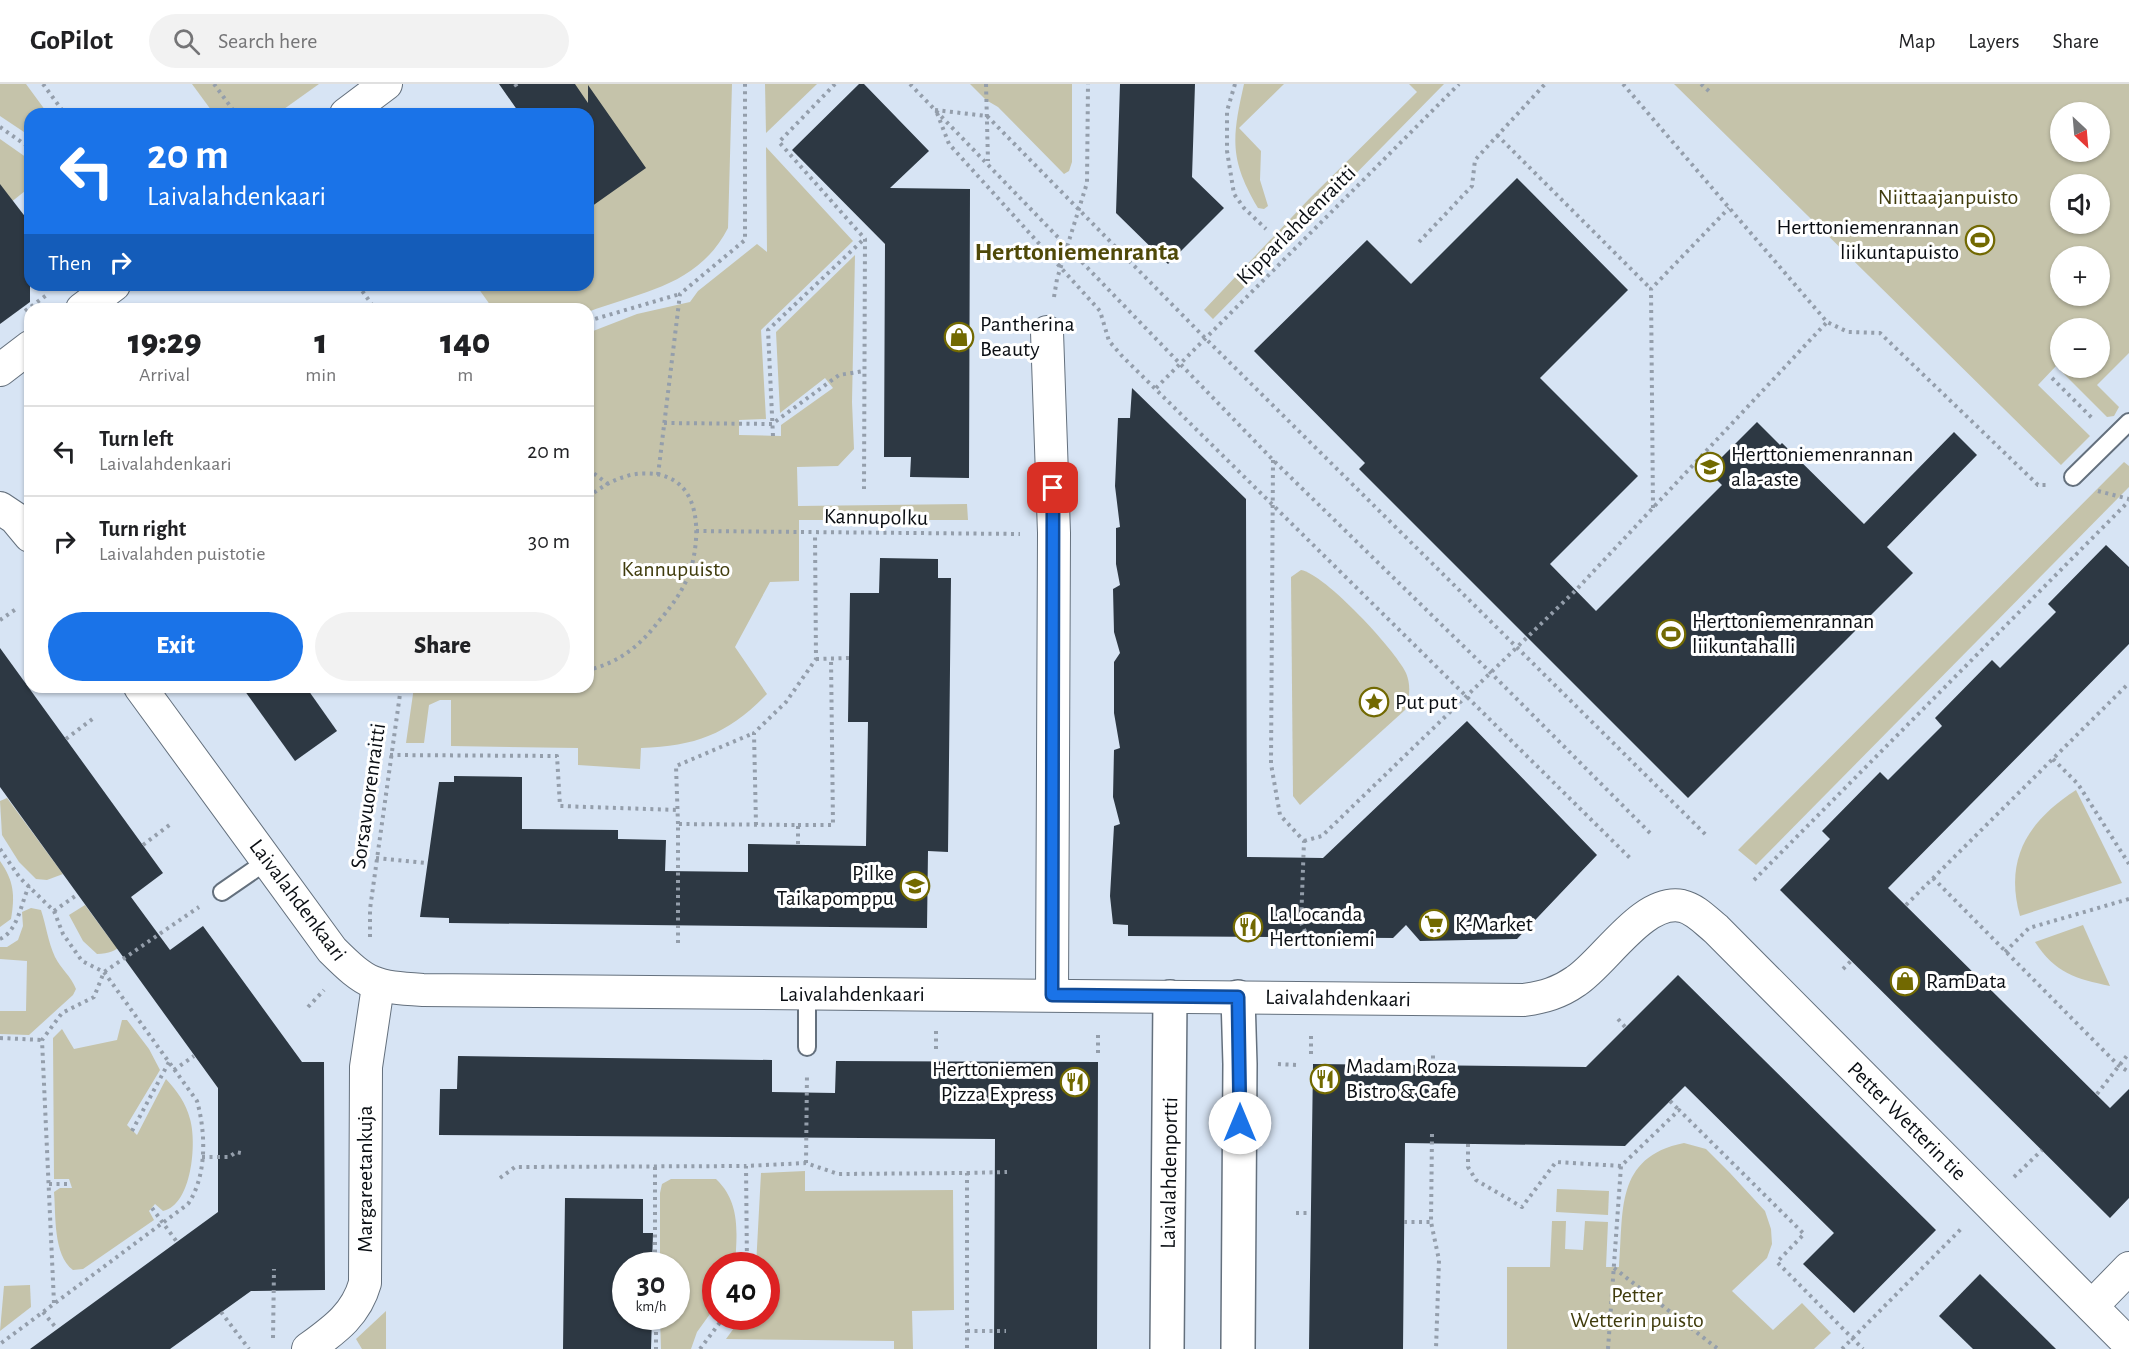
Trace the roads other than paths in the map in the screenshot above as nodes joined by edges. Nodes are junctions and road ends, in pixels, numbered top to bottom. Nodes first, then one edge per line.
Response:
1 (386, 84) edge
2 (354, 108) edge
3 (106, 291) edge
4 (90, 303) edge
5 (1047, 332) road end
6 (24, 352) edge
7 (0, 370) edge
8 (2129, 422) edge
9 (2073, 477) dead end
10 (0, 508) edge
11 (24, 529) edge
12 (144, 693) edge
13 (267, 861) junction
14 (222, 892) road end
15 (1679, 905) joint
16 (378, 986) junction
17 (807, 994) junction
18 (1052, 995) junction
19 (1170, 997) junction
20 (1238, 997) junction
21 (807, 1047) road end
22 (2129, 1268) edge
23 (2092, 1306) junction
24 (2129, 1344) edge
25 (308, 1349) edge
26 (1167, 1349) edge
27 (1238, 1349) edge

1 - 2 street
3 - 4 street
5 - 18 street
6 - 7 street
8 - 9 lane
10 - 11 street
12 - 13 street, Laivalahdenkaari
13 - 14 lane
13 - 16 street, Laivalahdenkaari
15 - 20 street, Laivalahdenkaari
15 - 23 street, Petter Wetterin tie
16 - 17 street, Laivalahdenkaari
16 - 25 street, Margareetankuja
17 - 18 street, Laivalahdenkaari
17 - 21 lane
18 - 19 street, Laivalahdenkaari
19 - 20 street, Laivalahdenkaari
19 - 26 street, Laivalahdenportti
20 - 27 street
22 - 23 street
23 - 24 street, Petter Wetterin tie

